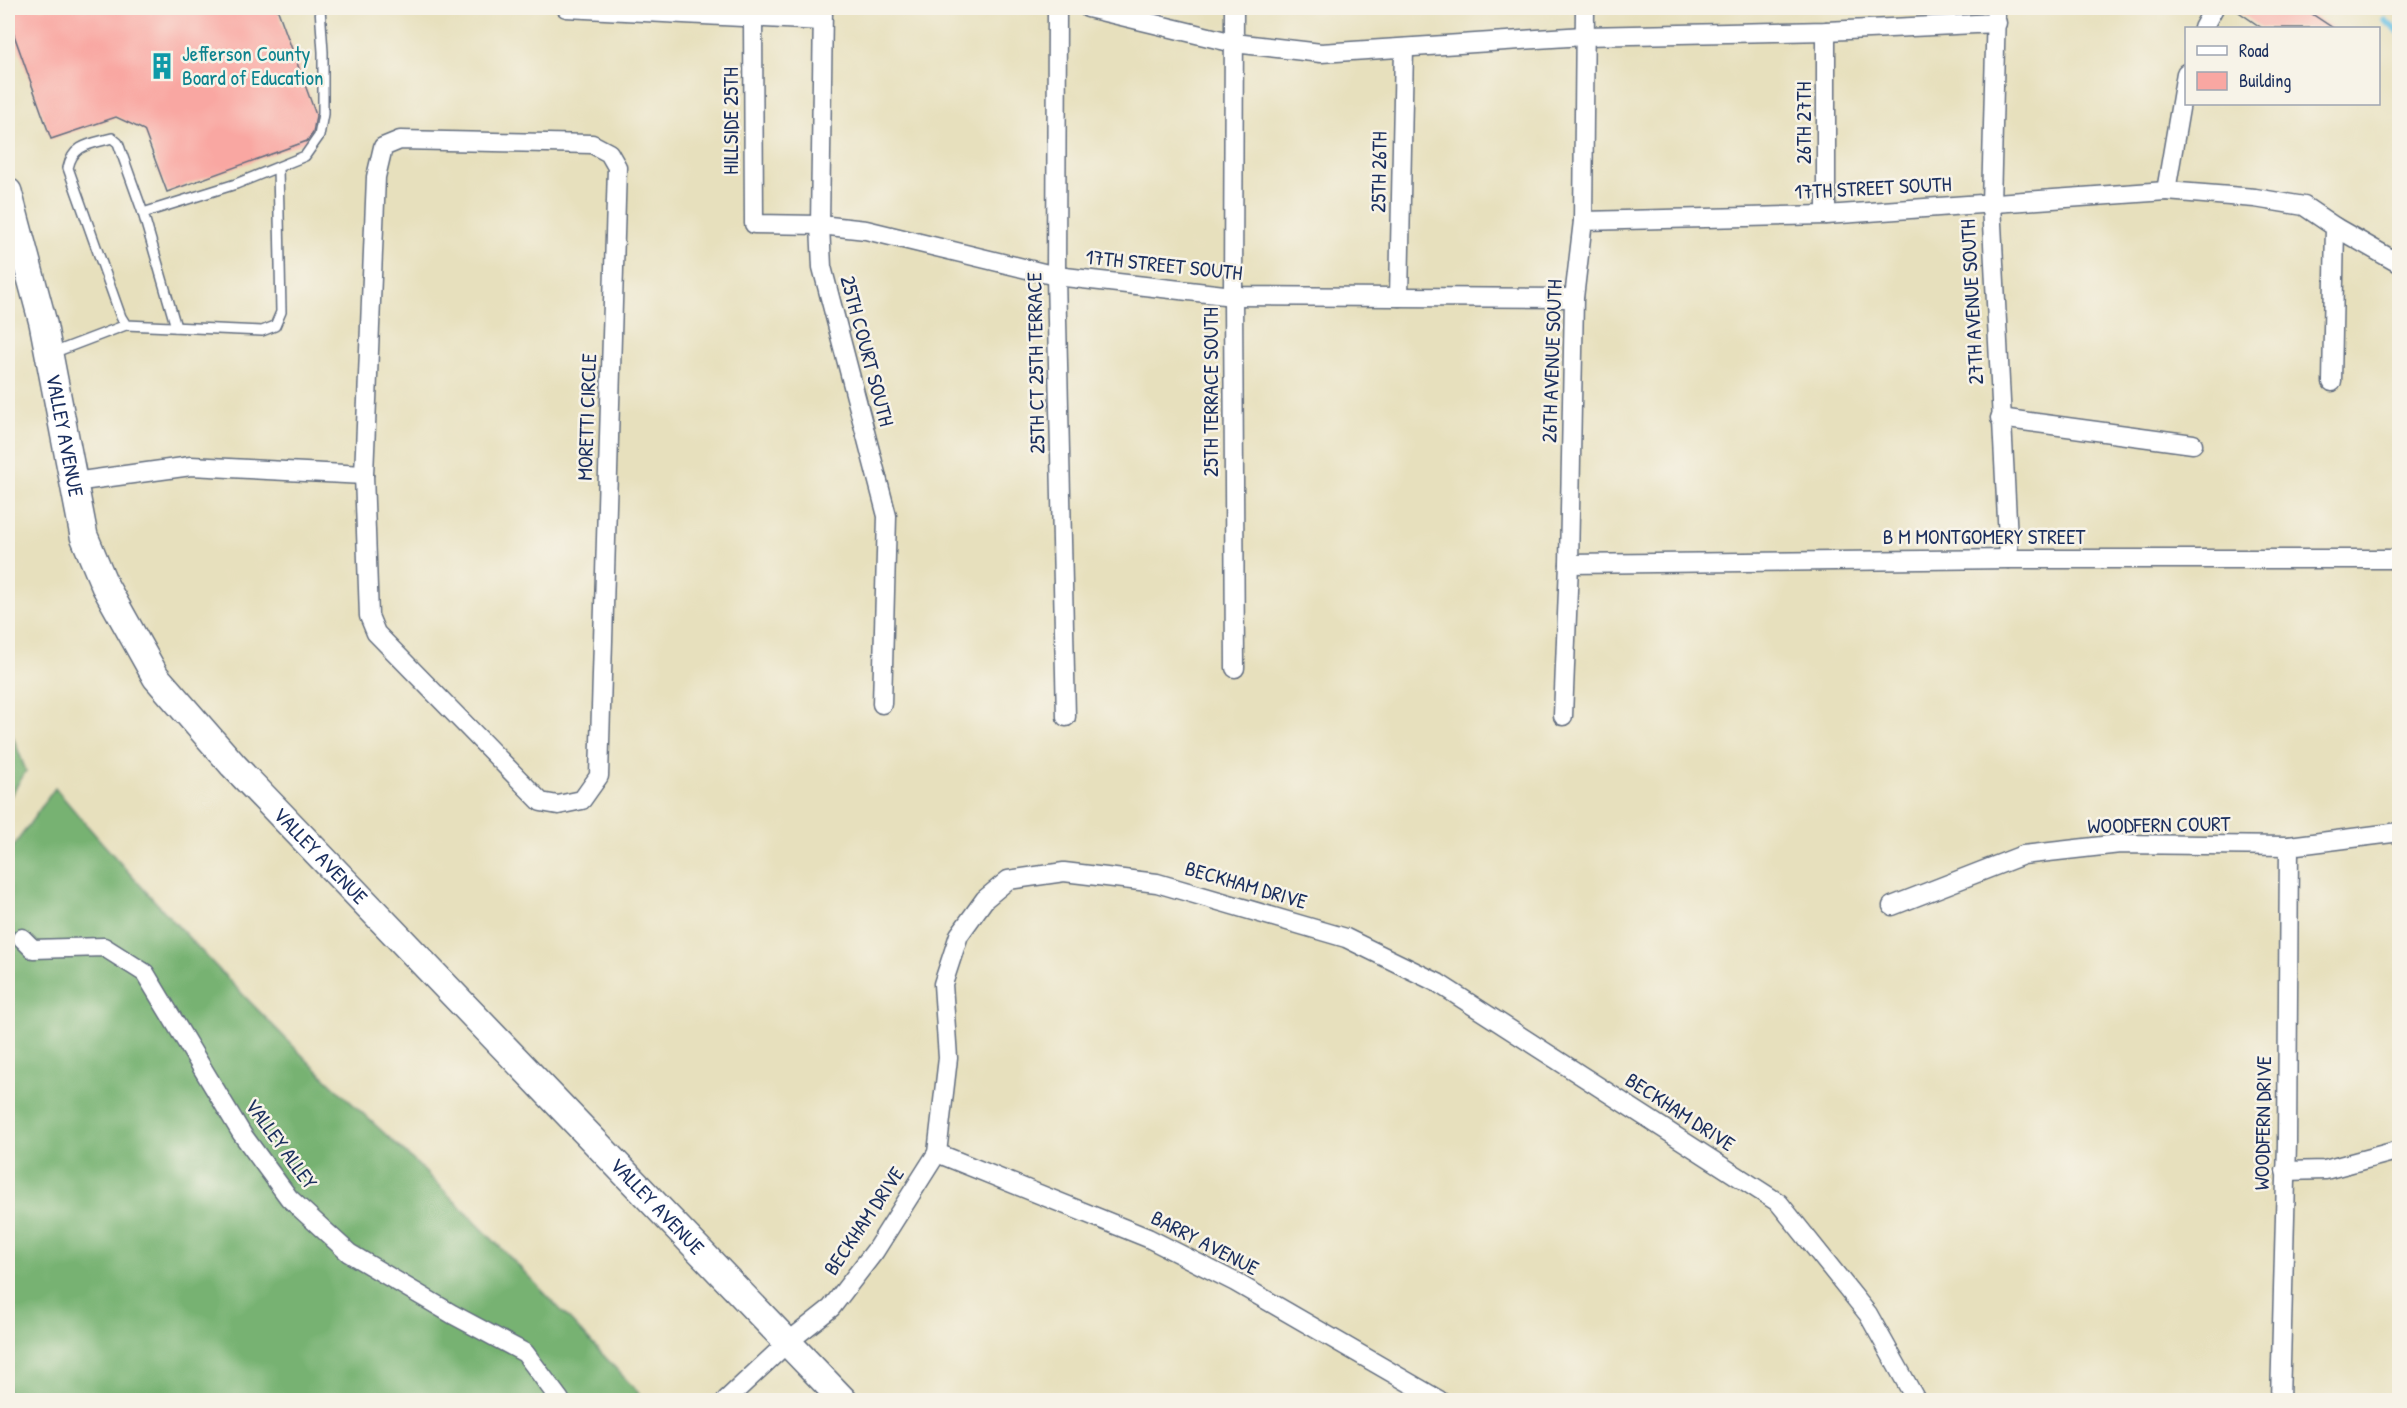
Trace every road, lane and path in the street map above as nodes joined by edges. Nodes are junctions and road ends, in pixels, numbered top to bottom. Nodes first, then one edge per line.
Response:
1 (320, 8) edge
2 (566, 8) edge
3 (1058, 8) edge
4 (1088, 8) edge
5 (1234, 8) edge
6 (1585, 8) edge
7 (2214, 8) edge
8 (822, 14) edge
9 (1996, 15) edge
10 (753, 17) junction
11 (2204, 27) edge
12 (1826, 30) junction
13 (1584, 36) junction
14 (1234, 43) junction
15 (1404, 48) junction
16 (2185, 85) edge
17 (278, 167) junction
18 (2166, 191) junction
19 (8, 192) edge
20 (1991, 204) junction
21 (143, 213) junction
22 (1826, 215) junction
23 (1582, 221) junction
24 (754, 224) joint
25 (820, 225) junction
26 (2336, 227) junction
27 (2400, 264) edge
28 (1056, 276) junction
29 (1233, 296) junction
30 (1399, 297) junction
31 (1574, 298) junction
32 (126, 325) junction
33 (176, 327) junction
34 (49, 355) junction
35 (2332, 381) dead end
36 (2000, 418) junction
37 (2193, 444) dead end
38 (364, 475) junction
39 (74, 482) junction
40 (2009, 559) junction
41 (2400, 559) edge
42 (1569, 564) junction
43 (1235, 668) dead end
44 (882, 704) dead end
45 (1563, 716) dead end
46 (1065, 717) dead end
47 (2400, 832) edge
48 (2289, 846) junction
49 (1892, 906) dead end
50 (22, 938) dead end
51 (2400, 1150) edge
52 (937, 1153) junction
53 (2285, 1171) junction
54 (788, 1342) junction
55 (560, 1401) edge
56 (726, 1401) edge
57 (843, 1401) edge
58 (1439, 1401) edge
59 (1916, 1401) edge
60 (2280, 1401) edge

1 - 17 lane
2 - 10 street
3 - 28 street, 25TH CT 25TH TERRACE
4 - 14 street
5 - 14 street, 25TH TERRACE SOUTH
6 - 13 street, 26TH AVENUE SOUTH
7 - 11 street
8 - 10 street
8 - 25 street, 25TH COURT SOUTH
9 - 12 street
9 - 20 street, 27TH AVENUE SOUTH
10 - 24 street, HILLSIDE 25TH
12 - 13 street
12 - 22 street, 26TH 27TH
13 - 15 street
13 - 23 street, 26TH AVENUE SOUTH
14 - 15 street
14 - 29 street, 25TH TERRACE SOUTH
15 - 30 street, 25TH 26TH
16 - 18 street
17 - 21 lane
17 - 33 lane
18 - 20 street, 17TH STREET SOUTH
18 - 26 street, 17TH STREET SOUTH
19 - 34 main road, VALLEY AVENUE
20 - 22 street, 17TH STREET SOUTH
20 - 36 street, 27TH AVENUE SOUTH
21 - 32 lane
21 - 33 lane
22 - 23 street, 17TH STREET SOUTH
23 - 31 street, 26TH AVENUE SOUTH
24 - 25 street, 17TH STREET SOUTH
25 - 28 street, 17TH STREET SOUTH
25 - 44 street, 25TH COURT SOUTH
26 - 27 street, 17TH STREET SOUTH
26 - 35 street
28 - 29 street, 17TH STREET SOUTH
28 - 46 street, 25TH CT 25TH TERRACE
29 - 30 street, 17TH STREET SOUTH
29 - 43 street, 25TH TERRACE SOUTH
30 - 31 street, 17TH STREET SOUTH
31 - 42 street, 26TH AVENUE SOUTH
32 - 33 lane
32 - 34 lane
34 - 39 main road, VALLEY AVENUE
36 - 37 street
36 - 40 street, 27TH AVENUE SOUTH
38 - 38 street, MORETTI CIRCLE
38 - 39 street
39 - 54 main road, VALLEY AVENUE
40 - 41 street, B M MONTGOMERY STREET
40 - 42 street, B M MONTGOMERY STREET
42 - 45 street, 26TH AVENUE SOUTH
47 - 48 street, WOODFERN COURT
48 - 49 street, WOODFERN COURT
48 - 53 street, WOODFERN DRIVE
50 - 55 street, VALLEY ALLEY
51 - 53 street
52 - 54 street, BECKHAM DRIVE
52 - 58 street, BARRY AVENUE
52 - 59 street, BECKHAM DRIVE
53 - 60 street, WOODFERN DRIVE
54 - 56 street, BECKHAM DRIVE
54 - 57 main road, VALLEY AVENUE

